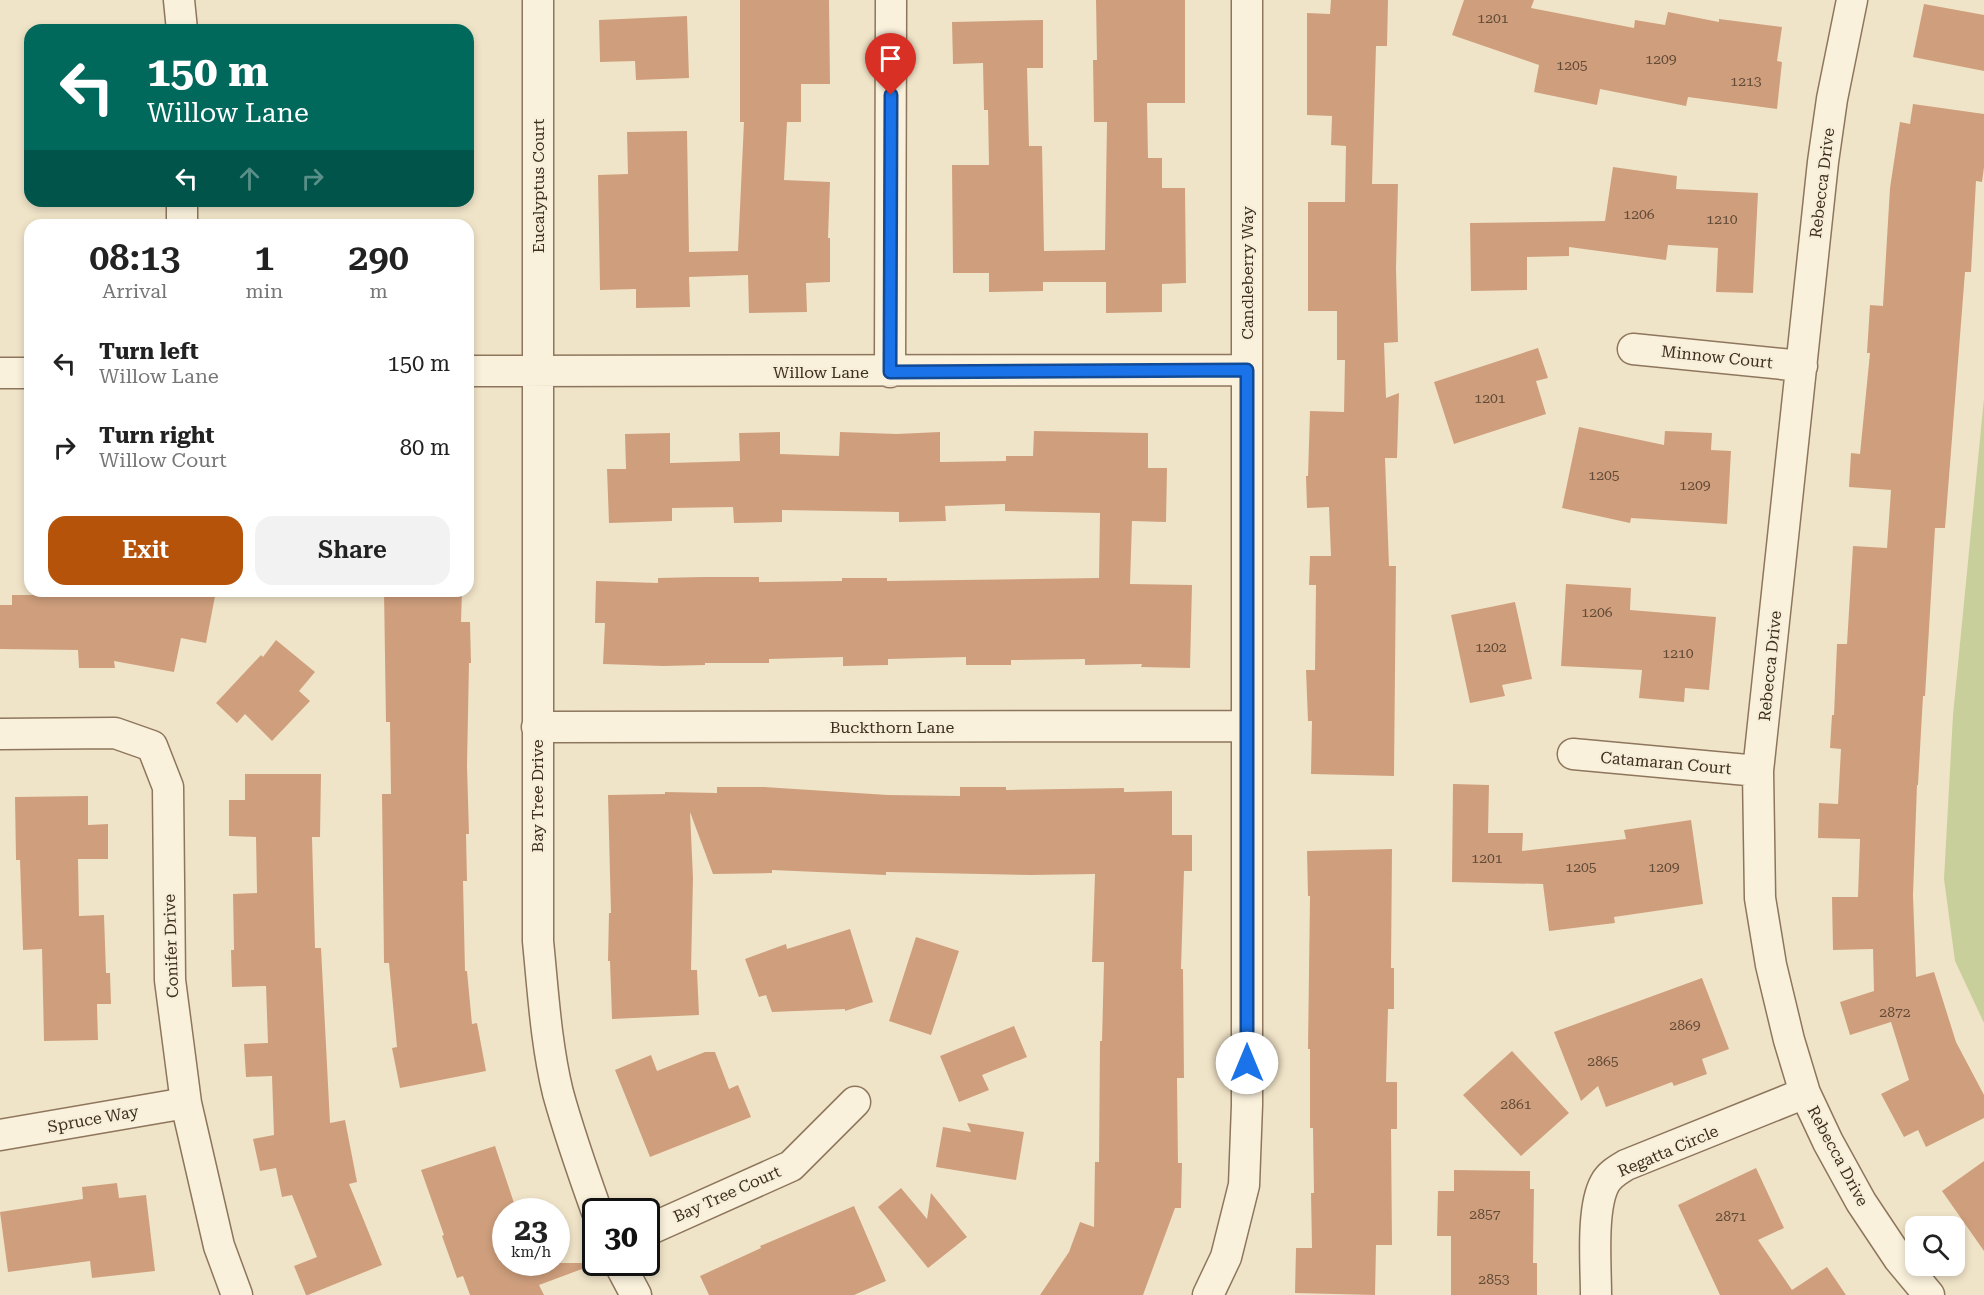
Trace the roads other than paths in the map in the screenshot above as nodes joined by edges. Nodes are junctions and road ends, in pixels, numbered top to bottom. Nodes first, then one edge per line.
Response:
1 (179, 0) edge
2 (538, 0) edge
3 (891, 0) edge
4 (1247, 0) edge
5 (1852, 0) edge
6 (181, 24) edge
7 (1633, 349) dead end
8 (1802, 366) junction
9 (1247, 370) junction
10 (474, 371) edge
11 (538, 372) junction
12 (890, 372) junction
13 (0, 373) edge
14 (24, 373) edge
15 (1246, 726) junction
16 (537, 727) junction
17 (0, 734) edge
18 (1573, 754) dead end
19 (1758, 771) junction
20 (1805, 1094) junction
21 (855, 1102) dead end
22 (186, 1103) junction
23 (0, 1135) edge
24 (592, 1198) edge
25 (660, 1225) edge
26 (626, 1276) edge
27 (237, 1295) edge
28 (636, 1295) edge
29 (1208, 1295) edge
30 (1596, 1295) edge
31 (1929, 1295) edge

1 - 6 street
2 - 11 street, Eucalyptus Court
3 - 12 street
4 - 9 street, Candleberry Way
5 - 8 street, Rebecca Drive
7 - 8 street, Minnow Court
8 - 19 street, Rebecca Drive
9 - 12 street, Willow Lane
9 - 15 street, Candleberry Way
10 - 11 street, Willow Lane
11 - 12 street, Willow Lane
11 - 16 street, Bay Tree Drive
13 - 14 street
15 - 16 street, Buckthorn Lane
15 - 29 street, Candleberry Way
16 - 24 street, Bay Tree Drive
17 - 22 street, Conifer Drive
18 - 19 street, Catamaran Court
19 - 20 street, Rebecca Drive
20 - 30 street, Regatta Circle
20 - 31 street, Rebecca Drive
21 - 25 street, Bay Tree Court
22 - 23 street, Spruce Way
22 - 27 street, Conifer Drive
26 - 28 street

